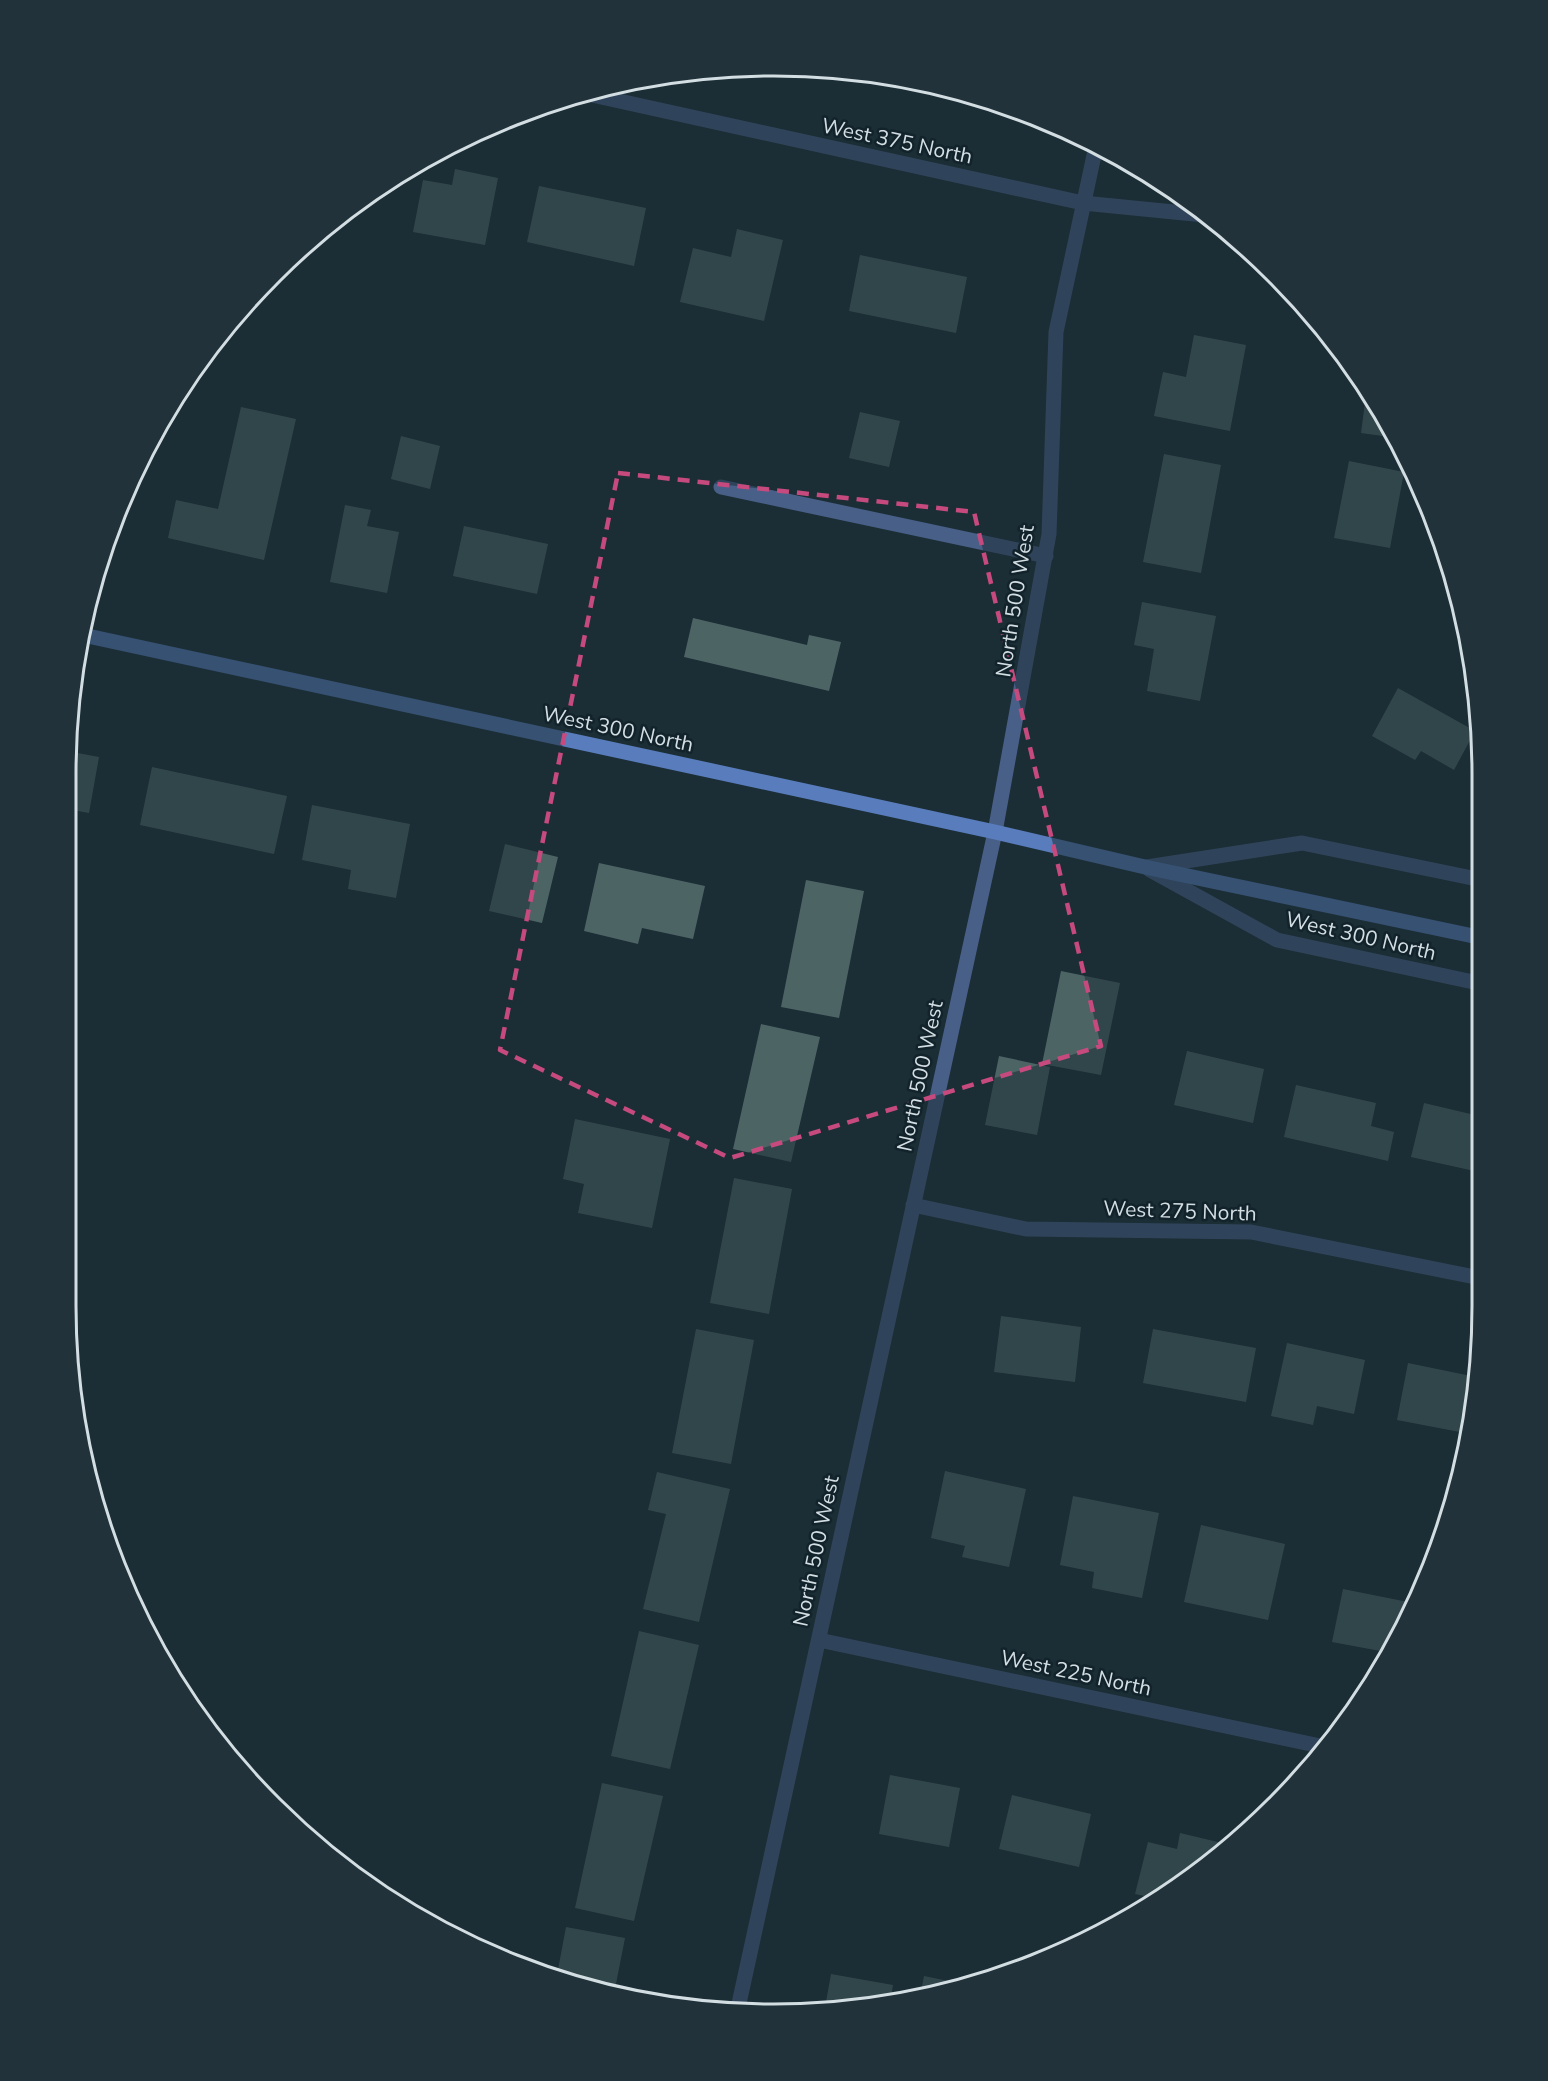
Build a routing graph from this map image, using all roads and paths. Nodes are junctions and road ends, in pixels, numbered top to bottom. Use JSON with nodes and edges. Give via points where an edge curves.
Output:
{"nodes":[{"id":1,"x":604,"y":98,"type":"edge"},
{"id":2,"x":1094,"y":154,"type":"edge"},
{"id":3,"x":1083,"y":203,"type":"junction"},
{"id":4,"x":1189,"y":213,"type":"edge"},
{"id":5,"x":721,"y":487,"type":"dead end"},
{"id":6,"x":1046,"y":556,"type":"junction"},
{"id":7,"x":90,"y":637,"type":"edge"},
{"id":8,"x":995,"y":832,"type":"junction"},
{"id":9,"x":1145,"y":867,"type":"junction"},
{"id":10,"x":1472,"y":878,"type":"edge"},
{"id":11,"x":1472,"y":936,"type":"edge"},
{"id":12,"x":1472,"y":982,"type":"edge"},
{"id":13,"x":914,"y":1205,"type":"junction"},
{"id":14,"x":1472,"y":1276,"type":"edge"},
{"id":15,"x":819,"y":1640,"type":"junction"},
{"id":16,"x":1316,"y":1745,"type":"edge"},
{"id":17,"x":739,"y":2003,"type":"edge"}],
"edges":[{"from":1,"to":3,"type":"street","name":"West 375 North"},
{"from":2,"to":3,"type":"street","name":"North 500 West"},
{"from":3,"to":4,"type":"street","name":"West 375 North"},
{"from":3,"to":6,"type":"street","name":"North 500 West","via":[[1056,332]]},
{"from":5,"to":6,"type":"street"},
{"from":6,"to":8,"type":"street","name":"North 500 West"},
{"from":7,"to":8,"type":"main road","name":"West 300 North"},
{"from":8,"to":9,"type":"main road","name":"West 300 North"},
{"from":8,"to":13,"type":"street","name":"North 500 West"},
{"from":9,"to":10,"type":"street","name":"West 300 North","via":[[1302,843]]},
{"from":9,"to":11,"type":"main road","name":"West 300 North"},
{"from":9,"to":12,"type":"street","name":"West 300 North","via":[[1277,940]]},
{"from":13,"to":14,"type":"street","name":"West 275 North","via":[[1026,1229],[1251,1232]]},
{"from":13,"to":15,"type":"street","name":"North 500 West"},
{"from":15,"to":16,"type":"street","name":"West 225 North"},
{"from":15,"to":17,"type":"street","name":"North 500 West"}]}
